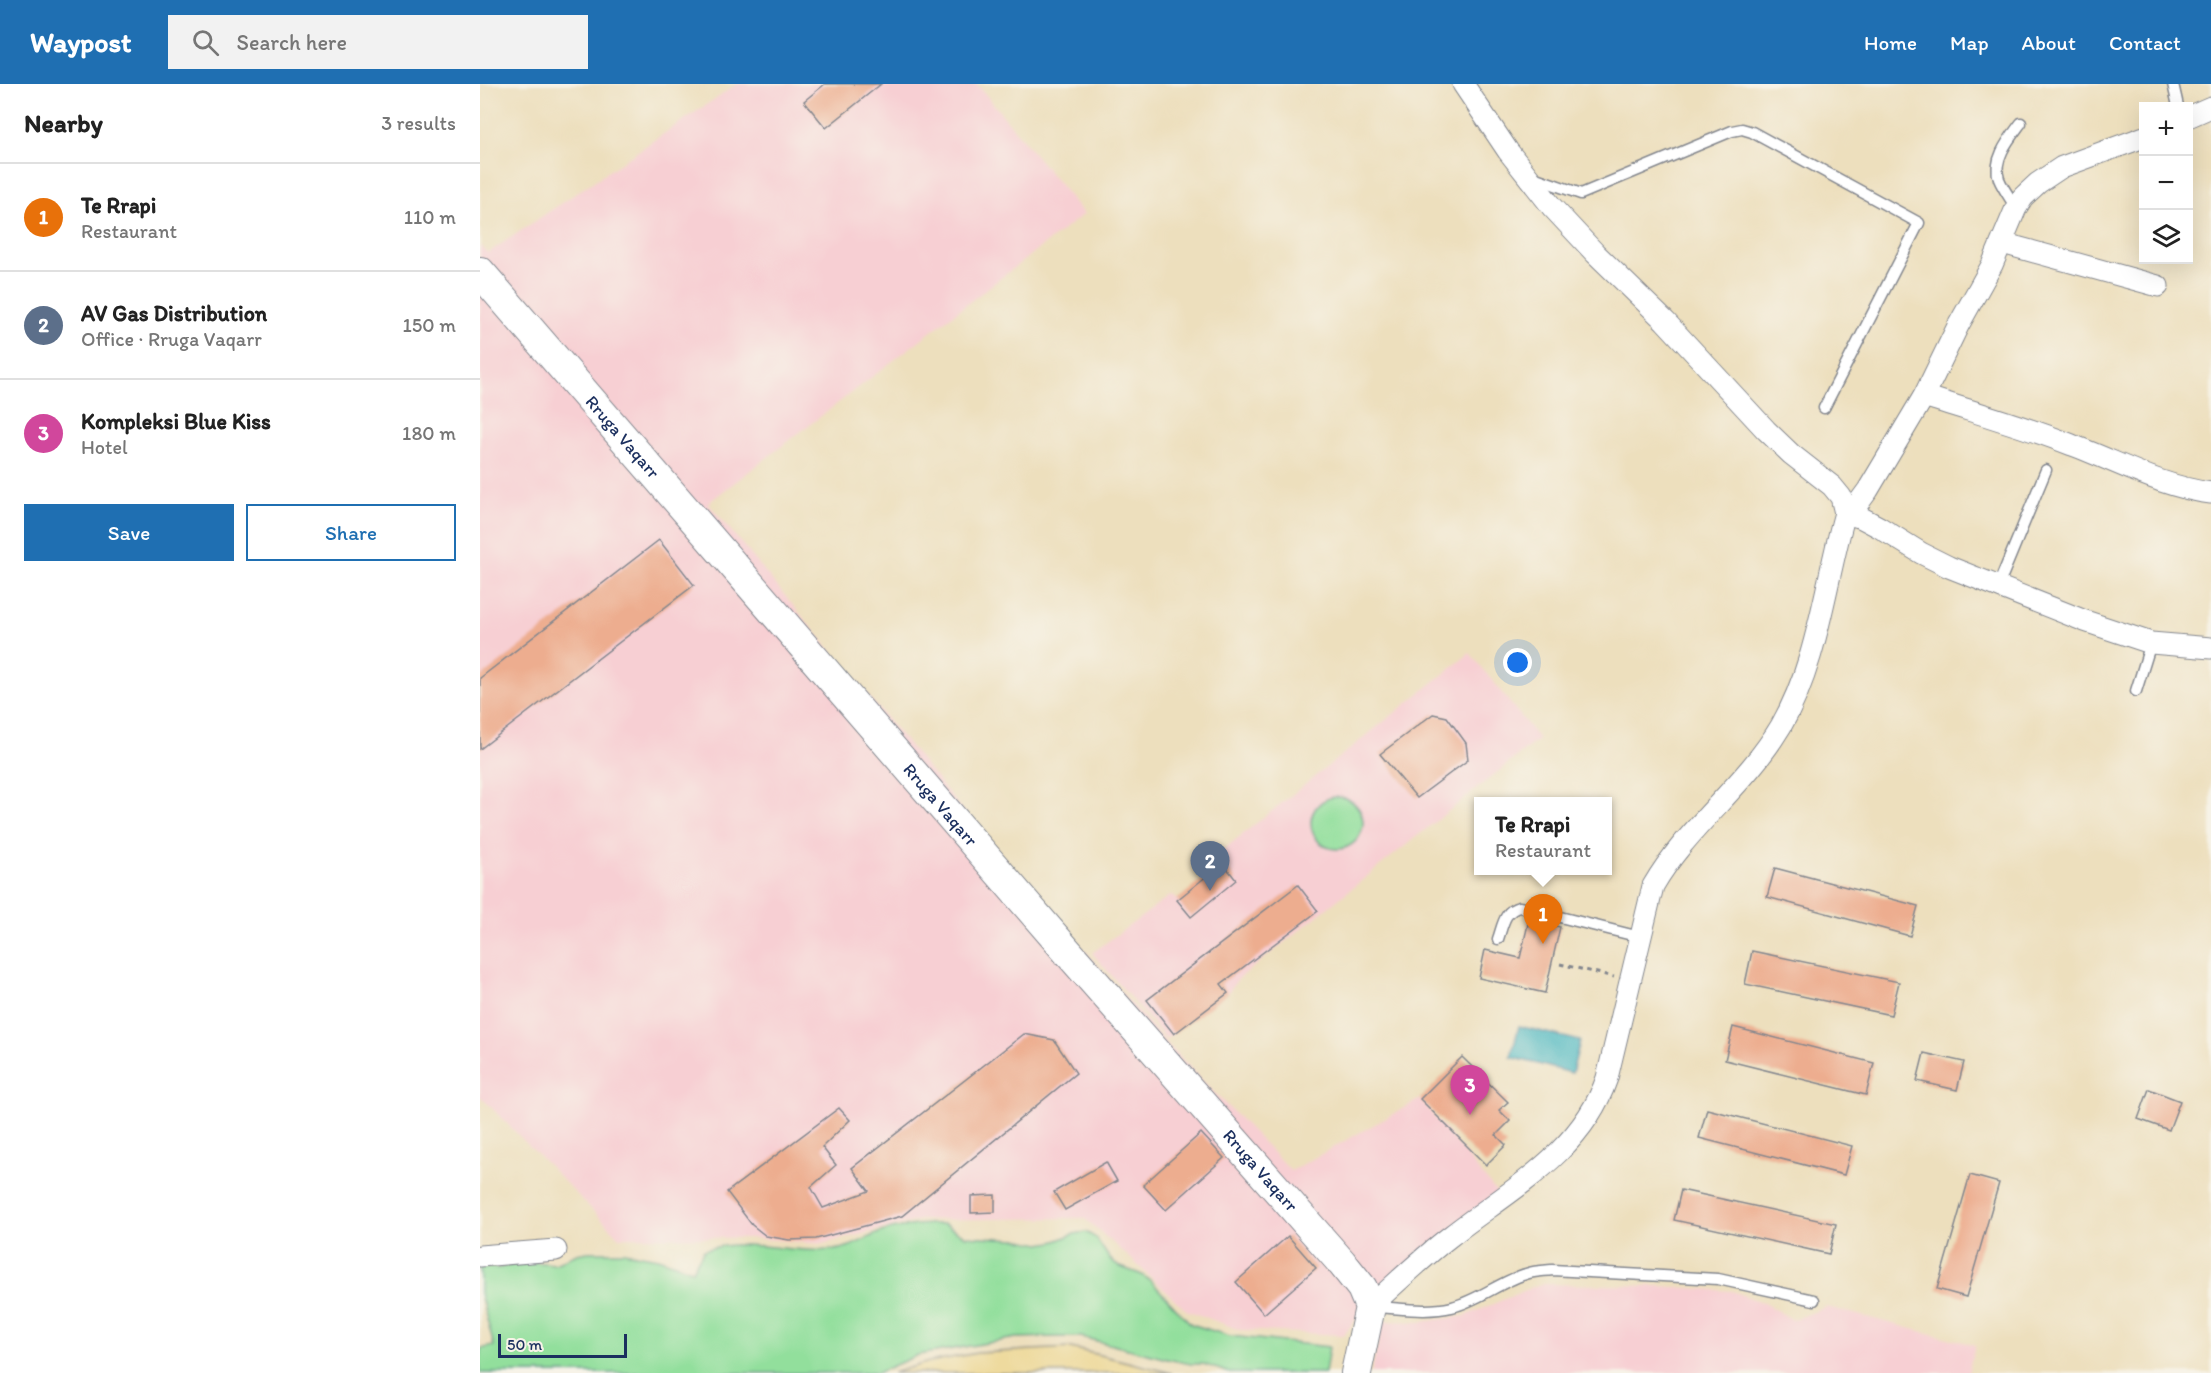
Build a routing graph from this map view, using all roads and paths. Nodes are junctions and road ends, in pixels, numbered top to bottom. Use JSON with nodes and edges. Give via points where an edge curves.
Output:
{"nodes":[{"id":1,"x":1462,"y":84,"type":"edge"},
{"id":2,"x":2173,"y":84,"type":"edge"},
{"id":3,"x":2177,"y":102,"type":"edge"},
{"id":4,"x":2211,"y":107,"type":"edge"},
{"id":5,"x":2193,"y":115,"type":"edge"},
{"id":6,"x":2021,"y":123,"type":"dead end"},
{"id":7,"x":2139,"y":139,"type":"edge"},
{"id":8,"x":1527,"y":175,"type":"junction"},
{"id":9,"x":2016,"y":208,"type":"junction"},
{"id":10,"x":2002,"y":243,"type":"junction"},
{"id":11,"x":480,"y":272,"type":"edge"},
{"id":12,"x":2158,"y":286,"type":"dead end"},
{"id":13,"x":1924,"y":396,"type":"junction"},
{"id":14,"x":1824,"y":408,"type":"dead end"},
{"id":15,"x":2046,"y":470,"type":"dead end"},
{"id":16,"x":2211,"y":493,"type":"edge"},
{"id":17,"x":1845,"y":513,"type":"junction"},
{"id":18,"x":1998,"y":586,"type":"junction"},
{"id":19,"x":2151,"y":643,"type":"junction"},
{"id":20,"x":2211,"y":648,"type":"edge"},
{"id":21,"x":2136,"y":691,"type":"dead end"},
{"id":22,"x":1640,"y":937,"type":"junction"},
{"id":23,"x":1498,"y":939,"type":"dead end"},
{"id":24,"x":1560,"y":964,"type":"dead end"},
{"id":25,"x":1629,"y":981,"type":"junction"},
{"id":26,"x":556,"y":1250,"type":"dead end"},
{"id":27,"x":480,"y":1256,"type":"edge"},
{"id":28,"x":1814,"y":1300,"type":"dead end"},
{"id":29,"x":1370,"y":1307,"type":"junction"},
{"id":30,"x":1359,"y":1360,"type":"edge"}],
"edges":[{"from":1,"to":8,"type":"street"},
{"from":2,"to":3,"type":"lane"},
{"from":4,"to":5,"type":"street"},
{"from":6,"to":9,"type":"lane","via":[[2006,143],[1998,169],[1999,179]]},
{"from":7,"to":9,"type":"street","via":[[2062,167],[2038,183]]},
{"from":8,"to":14,"type":"lane","via":[[1581,195],[1742,129],[1918,222]]},
{"from":8,"to":17,"type":"street","via":[[1581,238],[1766,430],[1832,486],[1841,497]]},
{"from":9,"to":10,"type":"street"},
{"from":10,"to":12,"type":"street"},
{"from":10,"to":13,"type":"street"},
{"from":11,"to":29,"type":"main road","name":"Rruga Vaqarr","via":[[1342,1263],[1362,1288]]},
{"from":13,"to":16,"type":"street","via":[[2073,445],[2167,483]]},
{"from":13,"to":17,"type":"street","via":[[1868,490]]},
{"from":15,"to":18,"type":"lane"},
{"from":17,"to":18,"type":"street","via":[[1862,518],[1949,567]]},
{"from":17,"to":22,"type":"street","via":[[1816,632],[1795,698],[1758,758],[1665,865],[1653,886]]},
{"from":18,"to":19,"type":"street"},
{"from":19,"to":20,"type":"street"},
{"from":19,"to":21,"type":"lane"},
{"from":22,"to":23,"type":"lane","via":[[1520,907],[1506,914]]},
{"from":22,"to":25,"type":"street"},
{"from":24,"to":25,"type":"path"},
{"from":25,"to":29,"type":"street","via":[[1601,1096],[1578,1133],[1529,1178],[1452,1235]]},
{"from":26,"to":27,"type":"street"},
{"from":28,"to":29,"type":"lane","via":[[1718,1279],[1552,1270],[1529,1273],[1450,1308]]},
{"from":29,"to":30,"type":"main road"}]}
